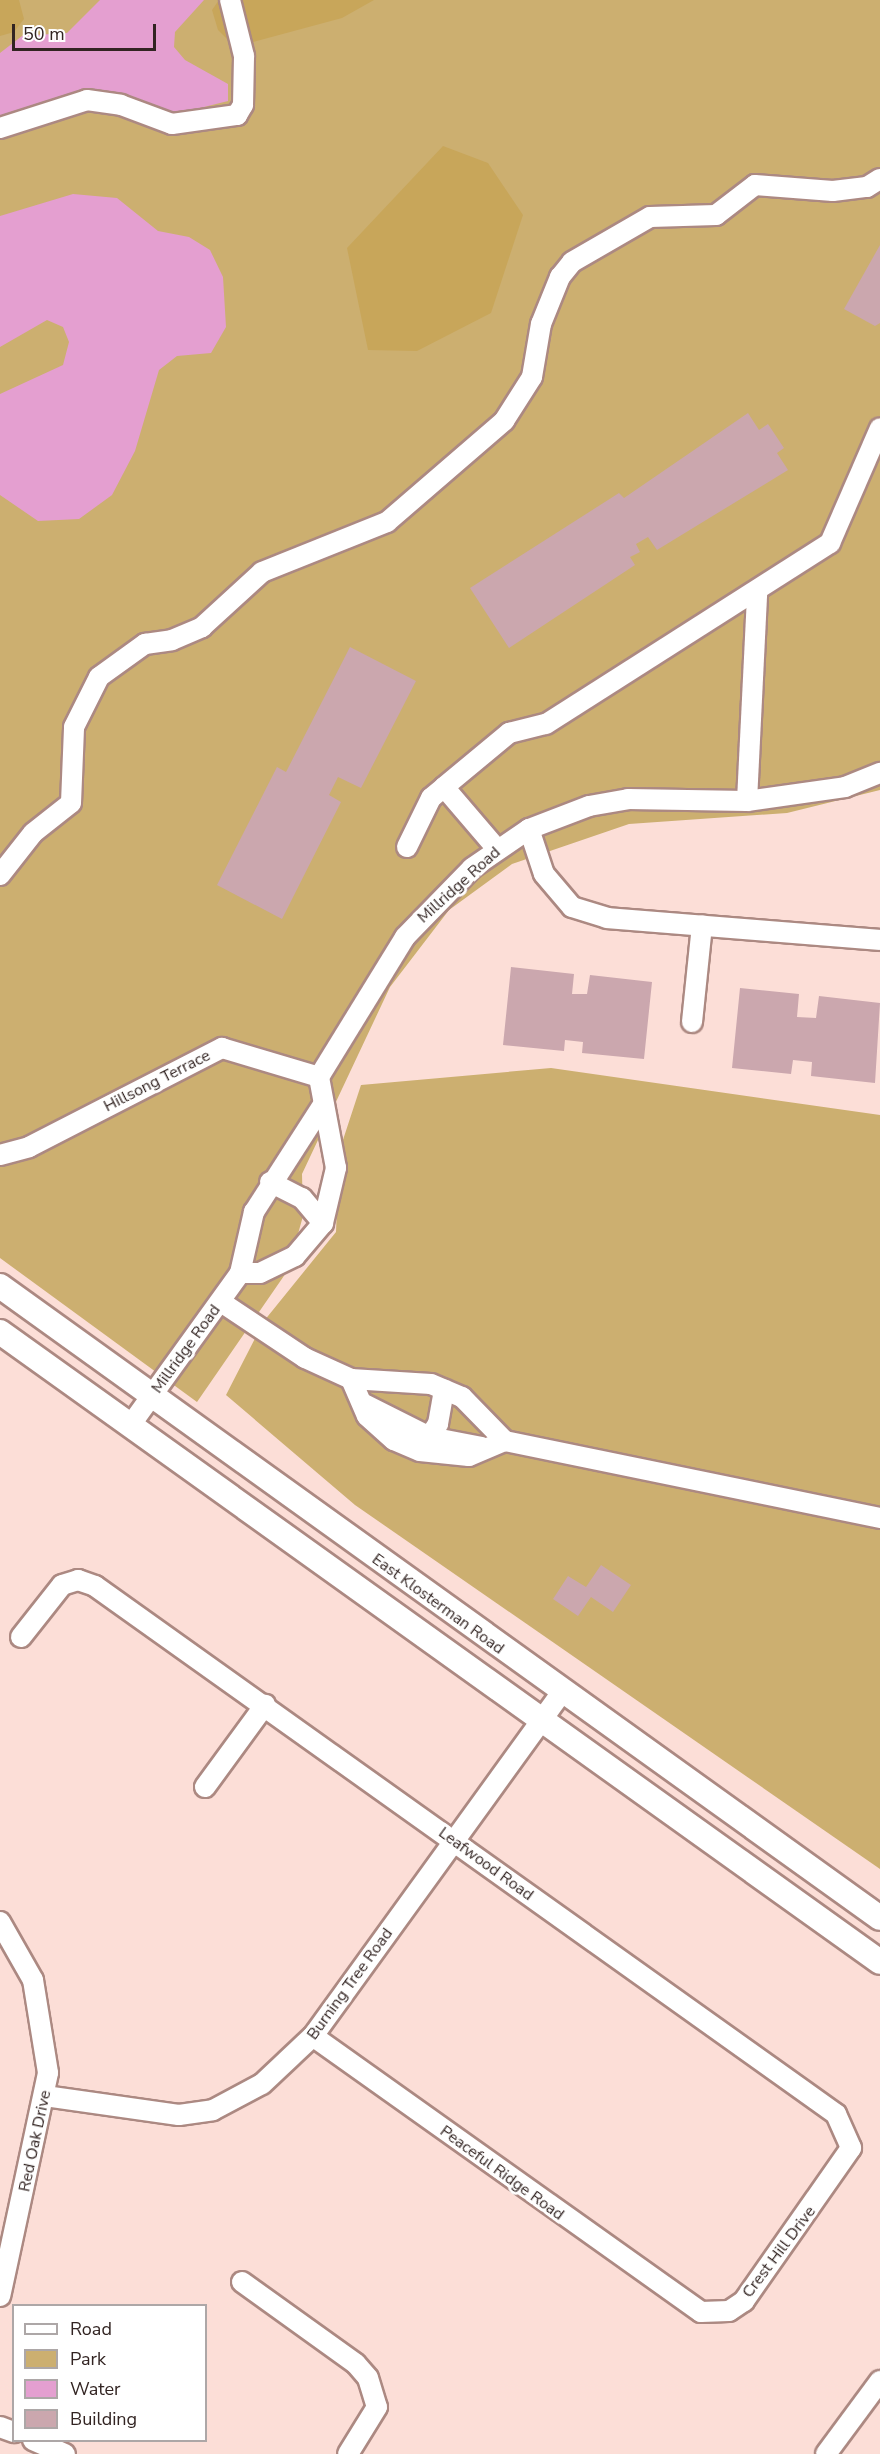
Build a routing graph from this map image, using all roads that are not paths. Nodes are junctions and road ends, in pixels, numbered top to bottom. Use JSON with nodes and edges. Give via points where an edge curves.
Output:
{"nodes":[{"id":1,"x":230,"y":0,"type":"edge"},
{"id":2,"x":0,"y":128,"type":"edge"},
{"id":3,"x":880,"y":179,"type":"edge"},
{"id":4,"x":880,"y":428,"type":"edge"},
{"id":5,"x":757,"y":594,"type":"junction"},
{"id":6,"x":880,"y":773,"type":"edge"},
{"id":7,"x":444,"y":787,"type":"junction"},
{"id":8,"x":747,"y":801,"type":"junction"},
{"id":9,"x":529,"y":829,"type":"junction"},
{"id":10,"x":407,"y":847,"type":"dead end"},
{"id":11,"x":497,"y":849,"type":"junction"},
{"id":12,"x":0,"y":875,"type":"edge"},
{"id":13,"x":702,"y":926,"type":"junction"},
{"id":14,"x":880,"y":940,"type":"edge"},
{"id":15,"x":692,"y":1022,"type":"dead end"},
{"id":16,"x":319,"y":1077,"type":"junction"},
{"id":17,"x":322,"y":1106,"type":"junction"},
{"id":18,"x":0,"y":1155,"type":"edge"},
{"id":19,"x":270,"y":1182,"type":"junction"},
{"id":20,"x":322,"y":1223,"type":"junction"},
{"id":21,"x":240,"y":1274,"type":"junction"},
{"id":22,"x":0,"y":1286,"type":"edge"},
{"id":23,"x":220,"y":1302,"type":"junction"},
{"id":24,"x":0,"y":1332,"type":"edge"},
{"id":25,"x":351,"y":1379,"type":"junction"},
{"id":26,"x":444,"y":1390,"type":"junction"},
{"id":27,"x":152,"y":1395,"type":"junction"},
{"id":28,"x":132,"y":1423,"type":"junction"},
{"id":29,"x":506,"y":1441,"type":"junction"},
{"id":30,"x":425,"y":1444,"type":"junction"},
{"id":31,"x":880,"y":1518,"type":"edge"},
{"id":32,"x":21,"y":1637,"type":"dead end"},
{"id":33,"x":561,"y":1694,"type":"junction"},
{"id":34,"x":265,"y":1706,"type":"junction"},
{"id":35,"x":542,"y":1720,"type":"junction"},
{"id":36,"x":205,"y":1787,"type":"dead end"},
{"id":37,"x":454,"y":1841,"type":"junction"},
{"id":38,"x":880,"y":1918,"type":"edge"},
{"id":39,"x":0,"y":1922,"type":"edge"},
{"id":40,"x":880,"y":1962,"type":"edge"},
{"id":41,"x":313,"y":2036,"type":"junction"},
{"id":42,"x":45,"y":2096,"type":"junction"},
{"id":43,"x":848,"y":2159,"type":"joint"},
{"id":44,"x":242,"y":2282,"type":"dead end"},
{"id":45,"x":0,"y":2296,"type":"edge"},
{"id":46,"x":692,"y":2309,"type":"joint"},
{"id":47,"x":880,"y":2381,"type":"edge"},
{"id":48,"x":38,"y":2442,"type":"edge"},
{"id":49,"x":65,"y":2454,"type":"edge"},
{"id":50,"x":348,"y":2454,"type":"edge"},
{"id":51,"x":826,"y":2454,"type":"edge"}],
"edges":[{"from":1,"to":2,"type":"street","via":[[244,56],[243,105],[237,114],[172,124],[121,105],[87,100]]},
{"from":3,"to":12,"type":"street","via":[[833,191],[755,185],[716,215],[650,217],[572,262],[560,277],[541,324],[532,377],[504,421],[387,522],[262,572],[202,627],[136,648],[99,677],[74,727],[71,803],[33,833]]},
{"from":4,"to":5,"type":"street","via":[[856,473],[830,543]]},
{"from":5,"to":7,"type":"street","via":[[546,724],[509,733]]},
{"from":5,"to":8,"type":"street"},
{"from":6,"to":8,"type":"street","name":"Millridge Road","via":[[845,787]]},
{"from":7,"to":10,"type":"street","via":[[431,798]]},
{"from":7,"to":11,"type":"street"},
{"from":8,"to":9,"type":"street","name":"Millridge Road","via":[[628,799],[589,806]]},
{"from":9,"to":11,"type":"street","name":"Millridge Road"},
{"from":9,"to":13,"type":"street","via":[[544,874],[572,907],[607,918]]},
{"from":11,"to":16,"type":"street","name":"Millridge Road","via":[[424,911]]},
{"from":13,"to":14,"type":"street"},
{"from":13,"to":15,"type":"street"},
{"from":16,"to":17,"type":"street"},
{"from":16,"to":18,"type":"street","name":"Hillsong Terrace","via":[[222,1048],[29,1147]]},
{"from":17,"to":19,"type":"street","name":"Millridge Road"},
{"from":17,"to":20,"type":"street","via":[[336,1168]]},
{"from":19,"to":20,"type":"street","via":[[302,1198]]},
{"from":19,"to":21,"type":"street","name":"Millridge Road","via":[[254,1212]]},
{"from":20,"to":21,"type":"street","via":[[295,1256],[260,1273]]},
{"from":21,"to":23,"type":"street","name":"Millridge Road"},
{"from":22,"to":27,"type":"main road","name":"East Klosterman Road"},
{"from":23,"to":25,"type":"street","via":[[305,1358]]},
{"from":23,"to":27,"type":"street","name":"Millridge Road"},
{"from":24,"to":28,"type":"main road","name":"East Klosterman Road"},
{"from":25,"to":26,"type":"street","via":[[393,1379]]},
{"from":25,"to":30,"type":"street","via":[[367,1416],[394,1440]]},
{"from":26,"to":29,"type":"street","via":[[489,1419]]},
{"from":26,"to":30,"type":"street","via":[[438,1424]]},
{"from":27,"to":28,"type":"street","name":"Millridge Road"},
{"from":27,"to":33,"type":"main road","name":"East Klosterman Road"},
{"from":28,"to":35,"type":"main road","name":"East Klosterman Road"},
{"from":29,"to":30,"type":"street","via":[[482,1447],[469,1456]]},
{"from":29,"to":31,"type":"street"},
{"from":32,"to":34,"type":"street","name":"Leafwood Road","via":[[62,1585],[78,1580],[94,1586]]},
{"from":33,"to":35,"type":"street","name":"Burning Tree Road"},
{"from":33,"to":38,"type":"main road","name":"East Klosterman Road"},
{"from":34,"to":36,"type":"street"},
{"from":34,"to":37,"type":"street","name":"Leafwood Road"},
{"from":35,"to":37,"type":"street","name":"Burning Tree Road"},
{"from":35,"to":40,"type":"main road","name":"East Klosterman Road"},
{"from":37,"to":41,"type":"street","name":"Burning Tree Road"},
{"from":37,"to":43,"type":"street","name":"Leafwood Road","via":[[836,2114],[849,2136]]},
{"from":39,"to":42,"type":"street","name":"Red Oak Drive","via":[[38,1994],[45,2036]]},
{"from":41,"to":42,"type":"street","name":"Burning Tree Road","via":[[262,2084],[199,2113],[163,2115]]},
{"from":41,"to":46,"type":"street","name":"Peaceful Ridge Road"},
{"from":42,"to":45,"type":"street","name":"Red Oak Drive"},
{"from":43,"to":46,"type":"street","name":"Crest Hill Drive","via":[[744,2301],[722,2312]]},
{"from":44,"to":50,"type":"street","via":[[356,2364],[368,2378],[377,2407]]},
{"from":47,"to":51,"type":"street"},
{"from":48,"to":49,"type":"street"}]}
